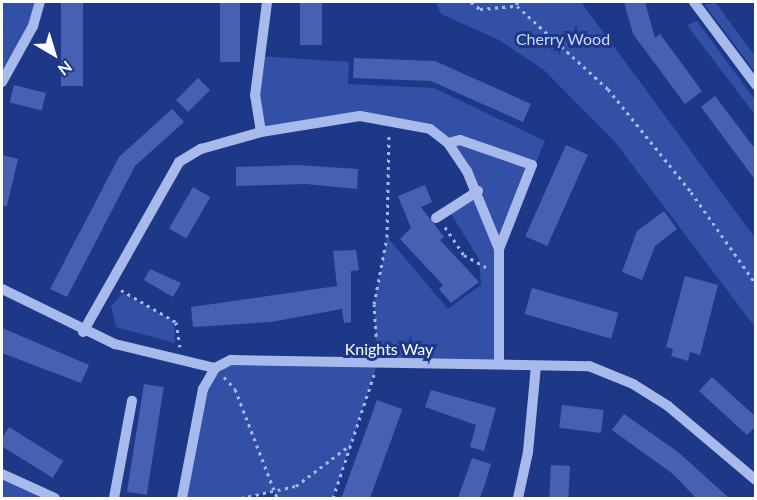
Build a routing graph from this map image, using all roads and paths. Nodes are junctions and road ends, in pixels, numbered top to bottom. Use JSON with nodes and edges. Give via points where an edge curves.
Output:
{"nodes":[{"id":1,"x":40,"y":2,"type":"edge"},
{"id":2,"x":267,"y":2,"type":"edge"},
{"id":3,"x":471,"y":2,"type":"edge"},
{"id":4,"x":694,"y":2,"type":"edge"},
{"id":5,"x":517,"y":4,"type":"edge"},
{"id":6,"x":2,"y":82,"type":"edge"},
{"id":7,"x":756,"y":85,"type":"edge"},
{"id":8,"x":389,"y":120,"type":"junction"},
{"id":9,"x":261,"y":132,"type":"junction"},
{"id":10,"x":448,"y":143,"type":"junction"},
{"id":11,"x":478,"y":191,"type":"junction"},
{"id":12,"x":436,"y":218,"type":"joint"},
{"id":13,"x":500,"y":249,"type":"junction"},
{"id":14,"x":500,"y":270,"type":"junction"},
{"id":15,"x":109,"y":283,"type":"junction"},
{"id":16,"x":756,"y":284,"type":"edge"},
{"id":17,"x":2,"y":289,"type":"edge"},
{"id":18,"x":83,"y":332,"type":"junction"},
{"id":19,"x":181,"y":360,"type":"junction"},
{"id":20,"x":499,"y":363,"type":"junction"},
{"id":21,"x":377,"y":365,"type":"junction"},
{"id":22,"x":536,"y":366,"type":"junction"},
{"id":23,"x":215,"y":368,"type":"junction"},
{"id":24,"x":132,"y":401,"type":"dead end"},
{"id":25,"x":350,"y":445,"type":"junction"},
{"id":26,"x":2,"y":474,"type":"edge"},
{"id":27,"x":756,"y":480,"type":"edge"},
{"id":28,"x":274,"y":492,"type":"junction"},
{"id":29,"x":55,"y":498,"type":"edge"},
{"id":30,"x":114,"y":498,"type":"edge"},
{"id":31,"x":182,"y":498,"type":"edge"},
{"id":32,"x":241,"y":498,"type":"edge"},
{"id":33,"x":277,"y":498,"type":"edge"},
{"id":34,"x":333,"y":498,"type":"edge"},
{"id":35,"x":518,"y":498,"type":"edge"}],
"edges":[{"from":1,"to":6,"type":"street","via":[[33,26]]},
{"from":2,"to":9,"type":"street","via":[[255,96]]},
{"from":3,"to":5,"type":"path","via":[[480,9]]},
{"from":4,"to":7,"type":"street"},
{"from":5,"to":16,"type":"path","via":[[608,89],[691,192]]},
{"from":8,"to":9,"type":"street","via":[[360,116]]},
{"from":8,"to":10,"type":"street","via":[[430,129]]},
{"from":8,"to":21,"type":"path","via":[[387,237],[374,304]]},
{"from":9,"to":15,"type":"street","via":[[201,149],[179,162]]},
{"from":10,"to":11,"type":"street"},
{"from":10,"to":13,"type":"street","via":[[460,140],[532,165]]},
{"from":11,"to":12,"type":"street"},
{"from":11,"to":13,"type":"street"},
{"from":12,"to":14,"type":"path","via":[[464,255]]},
{"from":13,"to":14,"type":"street"},
{"from":14,"to":20,"type":"street"},
{"from":15,"to":18,"type":"street"},
{"from":15,"to":19,"type":"path","via":[[176,322]]},
{"from":17,"to":18,"type":"street","name":"Knights Way"},
{"from":18,"to":19,"type":"street","name":"Knights Way"},
{"from":19,"to":23,"type":"street","name":"Knights Way"},
{"from":20,"to":21,"type":"street","name":"Knights Way"},
{"from":20,"to":22,"type":"street","name":"Knights Way"},
{"from":21,"to":23,"type":"street","name":"Knights Way","via":[[231,360]]},
{"from":21,"to":25,"type":"path"},
{"from":22,"to":27,"type":"street","name":"Knights Way","via":[[589,366],[633,384],[705,432]]},
{"from":22,"to":35,"type":"street","via":[[528,452]]},
{"from":23,"to":28,"type":"path","via":[[235,389]]},
{"from":23,"to":31,"type":"street","via":[[204,389]]},
{"from":24,"to":30,"type":"street"},
{"from":25,"to":28,"type":"path","via":[[296,486]]},
{"from":25,"to":34,"type":"path"},
{"from":26,"to":29,"type":"street"},
{"from":28,"to":32,"type":"path"},
{"from":28,"to":33,"type":"path"}]}
